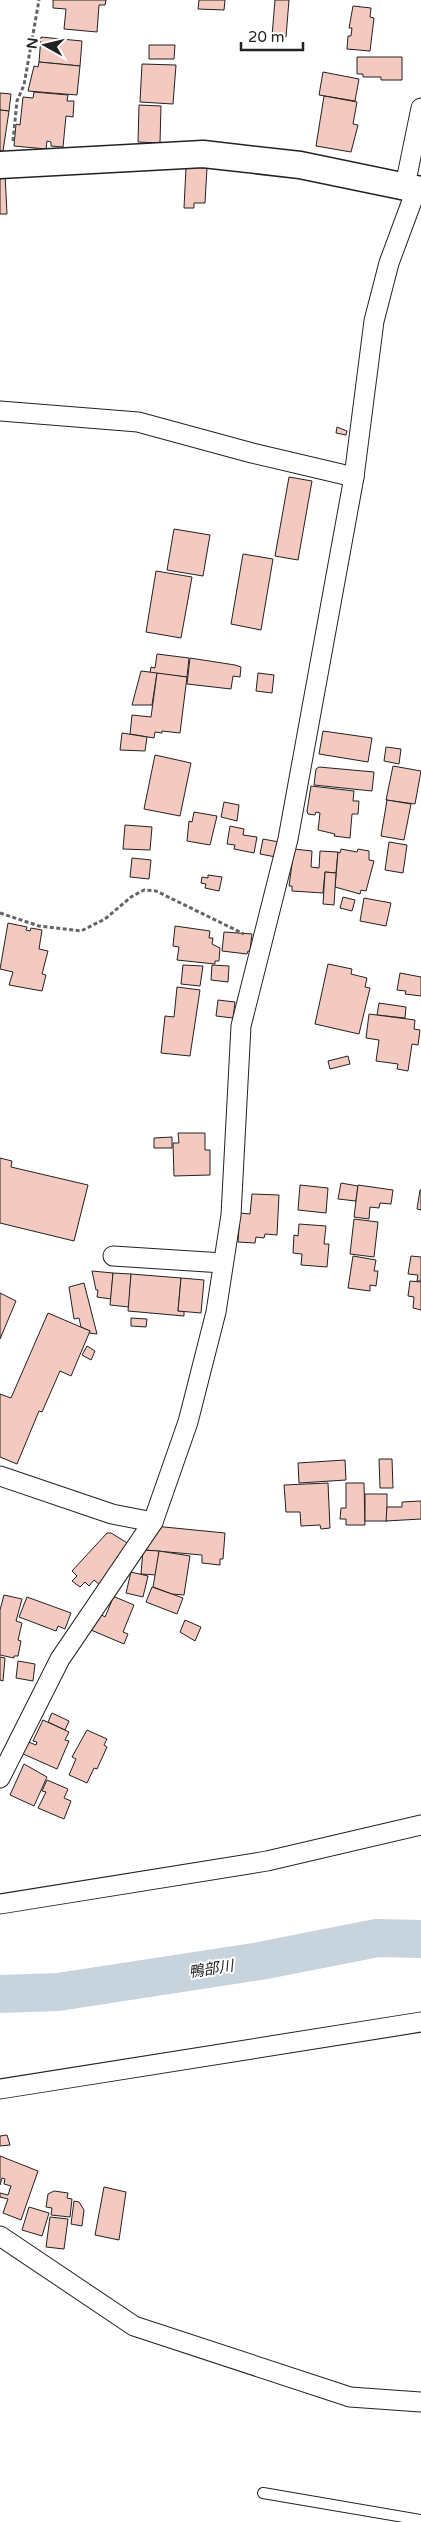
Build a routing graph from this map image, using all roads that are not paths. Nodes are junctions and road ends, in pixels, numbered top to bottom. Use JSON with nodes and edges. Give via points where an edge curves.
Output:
{"nodes":[{"id":1,"x":421,"y":108,"type":"edge"},
{"id":2,"x":5,"y":164,"type":"edge"},
{"id":3,"x":415,"y":189,"type":"edge"},
{"id":4,"x":0,"y":412,"type":"edge"},
{"id":5,"x":354,"y":478,"type":"junction"},
{"id":6,"x":113,"y":1256,"type":"dead end"},
{"id":7,"x":223,"y":1263,"type":"junction"},
{"id":8,"x":0,"y":1476,"type":"edge"},
{"id":9,"x":153,"y":1522,"type":"junction"},
{"id":10,"x":0,"y":1778,"type":"edge"},
{"id":11,"x":421,"y":1825,"type":"edge"},
{"id":12,"x":0,"y":1904,"type":"edge"},
{"id":13,"x":421,"y":2022,"type":"edge"},
{"id":14,"x":0,"y":2090,"type":"edge"},
{"id":15,"x":0,"y":2236,"type":"edge"},
{"id":16,"x":421,"y":2402,"type":"edge"},
{"id":17,"x":263,"y":2493,"type":"dead end"},
{"id":18,"x":421,"y":2520,"type":"edge"}],
"edges":[{"from":1,"to":3,"type":"street","via":[[407,176]]},
{"from":2,"to":3,"type":"street","via":[[203,154],[300,165]]},
{"from":3,"to":5,"type":"street","via":[[389,263],[374,321]]},
{"from":4,"to":5,"type":"street","via":[[138,422]]},
{"from":5,"to":7,"type":"street","via":[[288,838],[241,1026],[231,1215]]},
{"from":6,"to":7,"type":"street"},
{"from":7,"to":9,"type":"street","via":[[216,1312],[188,1422]]},
{"from":8,"to":9,"type":"street","via":[[112,1514]]},
{"from":9,"to":10,"type":"street","via":[[60,1659]]},
{"from":11,"to":12,"type":"street","via":[[267,1861]]},
{"from":13,"to":14,"type":"street"},
{"from":15,"to":16,"type":"street","via":[[134,2326],[350,2397]]},
{"from":17,"to":18,"type":"lane"}]}
